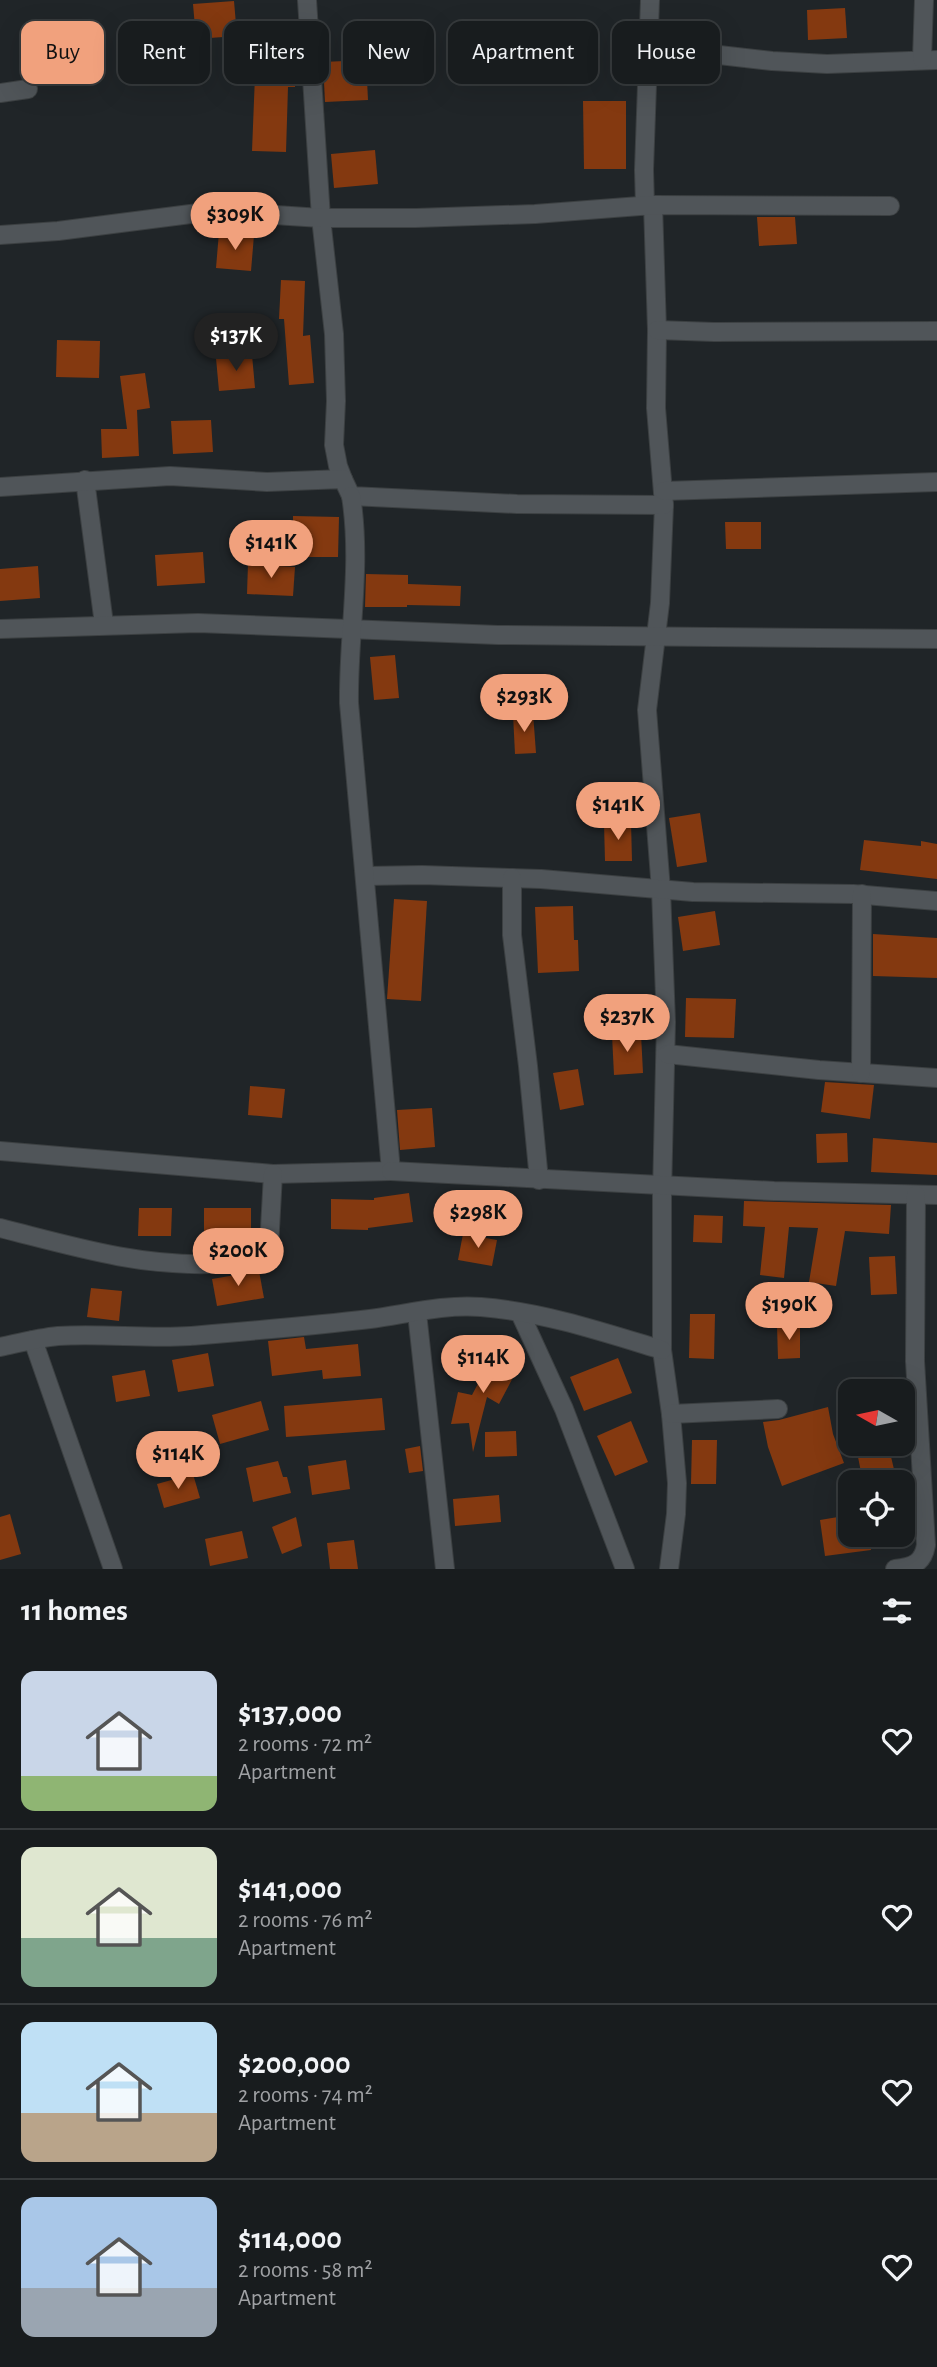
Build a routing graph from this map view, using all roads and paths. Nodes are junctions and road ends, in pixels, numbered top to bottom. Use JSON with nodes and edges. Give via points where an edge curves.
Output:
{"nodes":[{"id":1,"x":307,"y":0,"type":"edge"},
{"id":2,"x":650,"y":0,"type":"edge"},
{"id":3,"x":924,"y":0,"type":"edge"},
{"id":4,"x":650,"y":21,"type":"edge"},
{"id":5,"x":720,"y":55,"type":"edge"},
{"id":6,"x":930,"y":60,"type":"edge"},
{"id":7,"x":647,"y":84,"type":"edge"},
{"id":8,"x":27,"y":89,"type":"dead end"},
{"id":9,"x":0,"y":93,"type":"edge"},
{"id":10,"x":649,"y":205,"type":"junction"},
{"id":11,"x":890,"y":206,"type":"dead end"},
{"id":12,"x":321,"y":218,"type":"junction"},
{"id":13,"x":0,"y":235,"type":"edge"},
{"id":14,"x":657,"y":330,"type":"junction"},
{"id":15,"x":937,"y":331,"type":"edge"},
{"id":16,"x":343,"y":479,"type":"junction"},
{"id":17,"x":85,"y":480,"type":"junction"},
{"id":18,"x":937,"y":482,"type":"edge"},
{"id":19,"x":0,"y":487,"type":"edge"},
{"id":20,"x":351,"y":496,"type":"junction"},
{"id":21,"x":664,"y":498,"type":"junction"},
{"id":22,"x":104,"y":624,"type":"junction"},
{"id":23,"x":0,"y":629,"type":"edge"},
{"id":24,"x":352,"y":630,"type":"junction"},
{"id":25,"x":656,"y":636,"type":"junction"},
{"id":26,"x":937,"y":639,"type":"edge"},
{"id":27,"x":366,"y":876,"type":"junction"},
{"id":28,"x":512,"y":878,"type":"junction"},
{"id":29,"x":661,"y":890,"type":"junction"},
{"id":30,"x":862,"y":894,"type":"junction"},
{"id":31,"x":937,"y":901,"type":"edge"},
{"id":32,"x":667,"y":1054,"type":"junction"},
{"id":33,"x":861,"y":1073,"type":"junction"},
{"id":34,"x":937,"y":1078,"type":"edge"},
{"id":35,"x":0,"y":1151,"type":"edge"},
{"id":36,"x":391,"y":1171,"type":"junction"},
{"id":37,"x":273,"y":1174,"type":"junction"},
{"id":38,"x":539,"y":1180,"type":"junction"},
{"id":39,"x":662,"y":1184,"type":"junction"},
{"id":40,"x":916,"y":1195,"type":"junction"},
{"id":41,"x":937,"y":1195,"type":"edge"},
{"id":42,"x":0,"y":1228,"type":"edge"},
{"id":43,"x":417,"y":1313,"type":"junction"},
{"id":44,"x":520,"y":1313,"type":"junction"},
{"id":45,"x":33,"y":1340,"type":"junction"},
{"id":46,"x":0,"y":1347,"type":"edge"},
{"id":47,"x":662,"y":1350,"type":"junction"},
{"id":48,"x":778,"y":1409,"type":"dead end"},
{"id":49,"x":671,"y":1414,"type":"junction"},
{"id":50,"x":113,"y":1569,"type":"edge"},
{"id":51,"x":445,"y":1569,"type":"edge"},
{"id":52,"x":625,"y":1569,"type":"edge"},
{"id":53,"x":669,"y":1569,"type":"edge"},
{"id":54,"x":895,"y":1569,"type":"edge"}],
"edges":[{"from":1,"to":12,"type":"street"},
{"from":2,"to":4,"type":"street"},
{"from":3,"to":6,"type":"street"},
{"from":5,"to":6,"type":"street","via":[[827,64]]},
{"from":7,"to":10,"type":"street","via":[[644,170]]},
{"from":8,"to":9,"type":"street"},
{"from":10,"to":11,"type":"street"},
{"from":10,"to":12,"type":"street","via":[[535,214]]},
{"from":10,"to":14,"type":"street"},
{"from":12,"to":13,"type":"street","via":[[214,211]]},
{"from":12,"to":16,"type":"street","via":[[334,334],[334,445]]},
{"from":14,"to":15,"type":"street"},
{"from":14,"to":21,"type":"street","via":[[656,408]]},
{"from":16,"to":17,"type":"street","via":[[267,482],[170,476]]},
{"from":16,"to":20,"type":"street"},
{"from":17,"to":19,"type":"street"},
{"from":17,"to":22,"type":"street"},
{"from":18,"to":21,"type":"street"},
{"from":20,"to":21,"type":"street","via":[[517,504]]},
{"from":20,"to":24,"type":"street","via":[[357,538]]},
{"from":21,"to":25,"type":"street"},
{"from":22,"to":23,"type":"street"},
{"from":22,"to":24,"type":"street"},
{"from":24,"to":25,"type":"street"},
{"from":24,"to":27,"type":"street","via":[[349,704]]},
{"from":25,"to":26,"type":"street"},
{"from":25,"to":29,"type":"street","via":[[647,710]]},
{"from":27,"to":28,"type":"street"},
{"from":27,"to":36,"type":"street"},
{"from":28,"to":29,"type":"street"},
{"from":28,"to":38,"type":"street","via":[[512,935]]},
{"from":29,"to":30,"type":"street"},
{"from":29,"to":32,"type":"street"},
{"from":30,"to":31,"type":"street"},
{"from":30,"to":33,"type":"street"},
{"from":32,"to":33,"type":"street"},
{"from":32,"to":39,"type":"street"},
{"from":33,"to":34,"type":"street"},
{"from":35,"to":37,"type":"street"},
{"from":36,"to":37,"type":"street"},
{"from":36,"to":38,"type":"street"},
{"from":37,"to":42,"type":"street","via":[[269,1247],[253,1261],[146,1262]]},
{"from":38,"to":39,"type":"street"},
{"from":39,"to":40,"type":"street"},
{"from":39,"to":47,"type":"street"},
{"from":40,"to":41,"type":"street"},
{"from":40,"to":54,"type":"street","via":[[915,1361],[926,1545],[915,1565]]},
{"from":43,"to":44,"type":"street","via":[[440,1307]]},
{"from":43,"to":45,"type":"street","via":[[185,1336]]},
{"from":43,"to":51,"type":"street"},
{"from":44,"to":47,"type":"street"},
{"from":44,"to":52,"type":"street","via":[[564,1409]]},
{"from":45,"to":46,"type":"street"},
{"from":45,"to":50,"type":"street"},
{"from":47,"to":49,"type":"street"},
{"from":48,"to":49,"type":"street"},
{"from":49,"to":53,"type":"street","via":[[677,1483]]}]}
